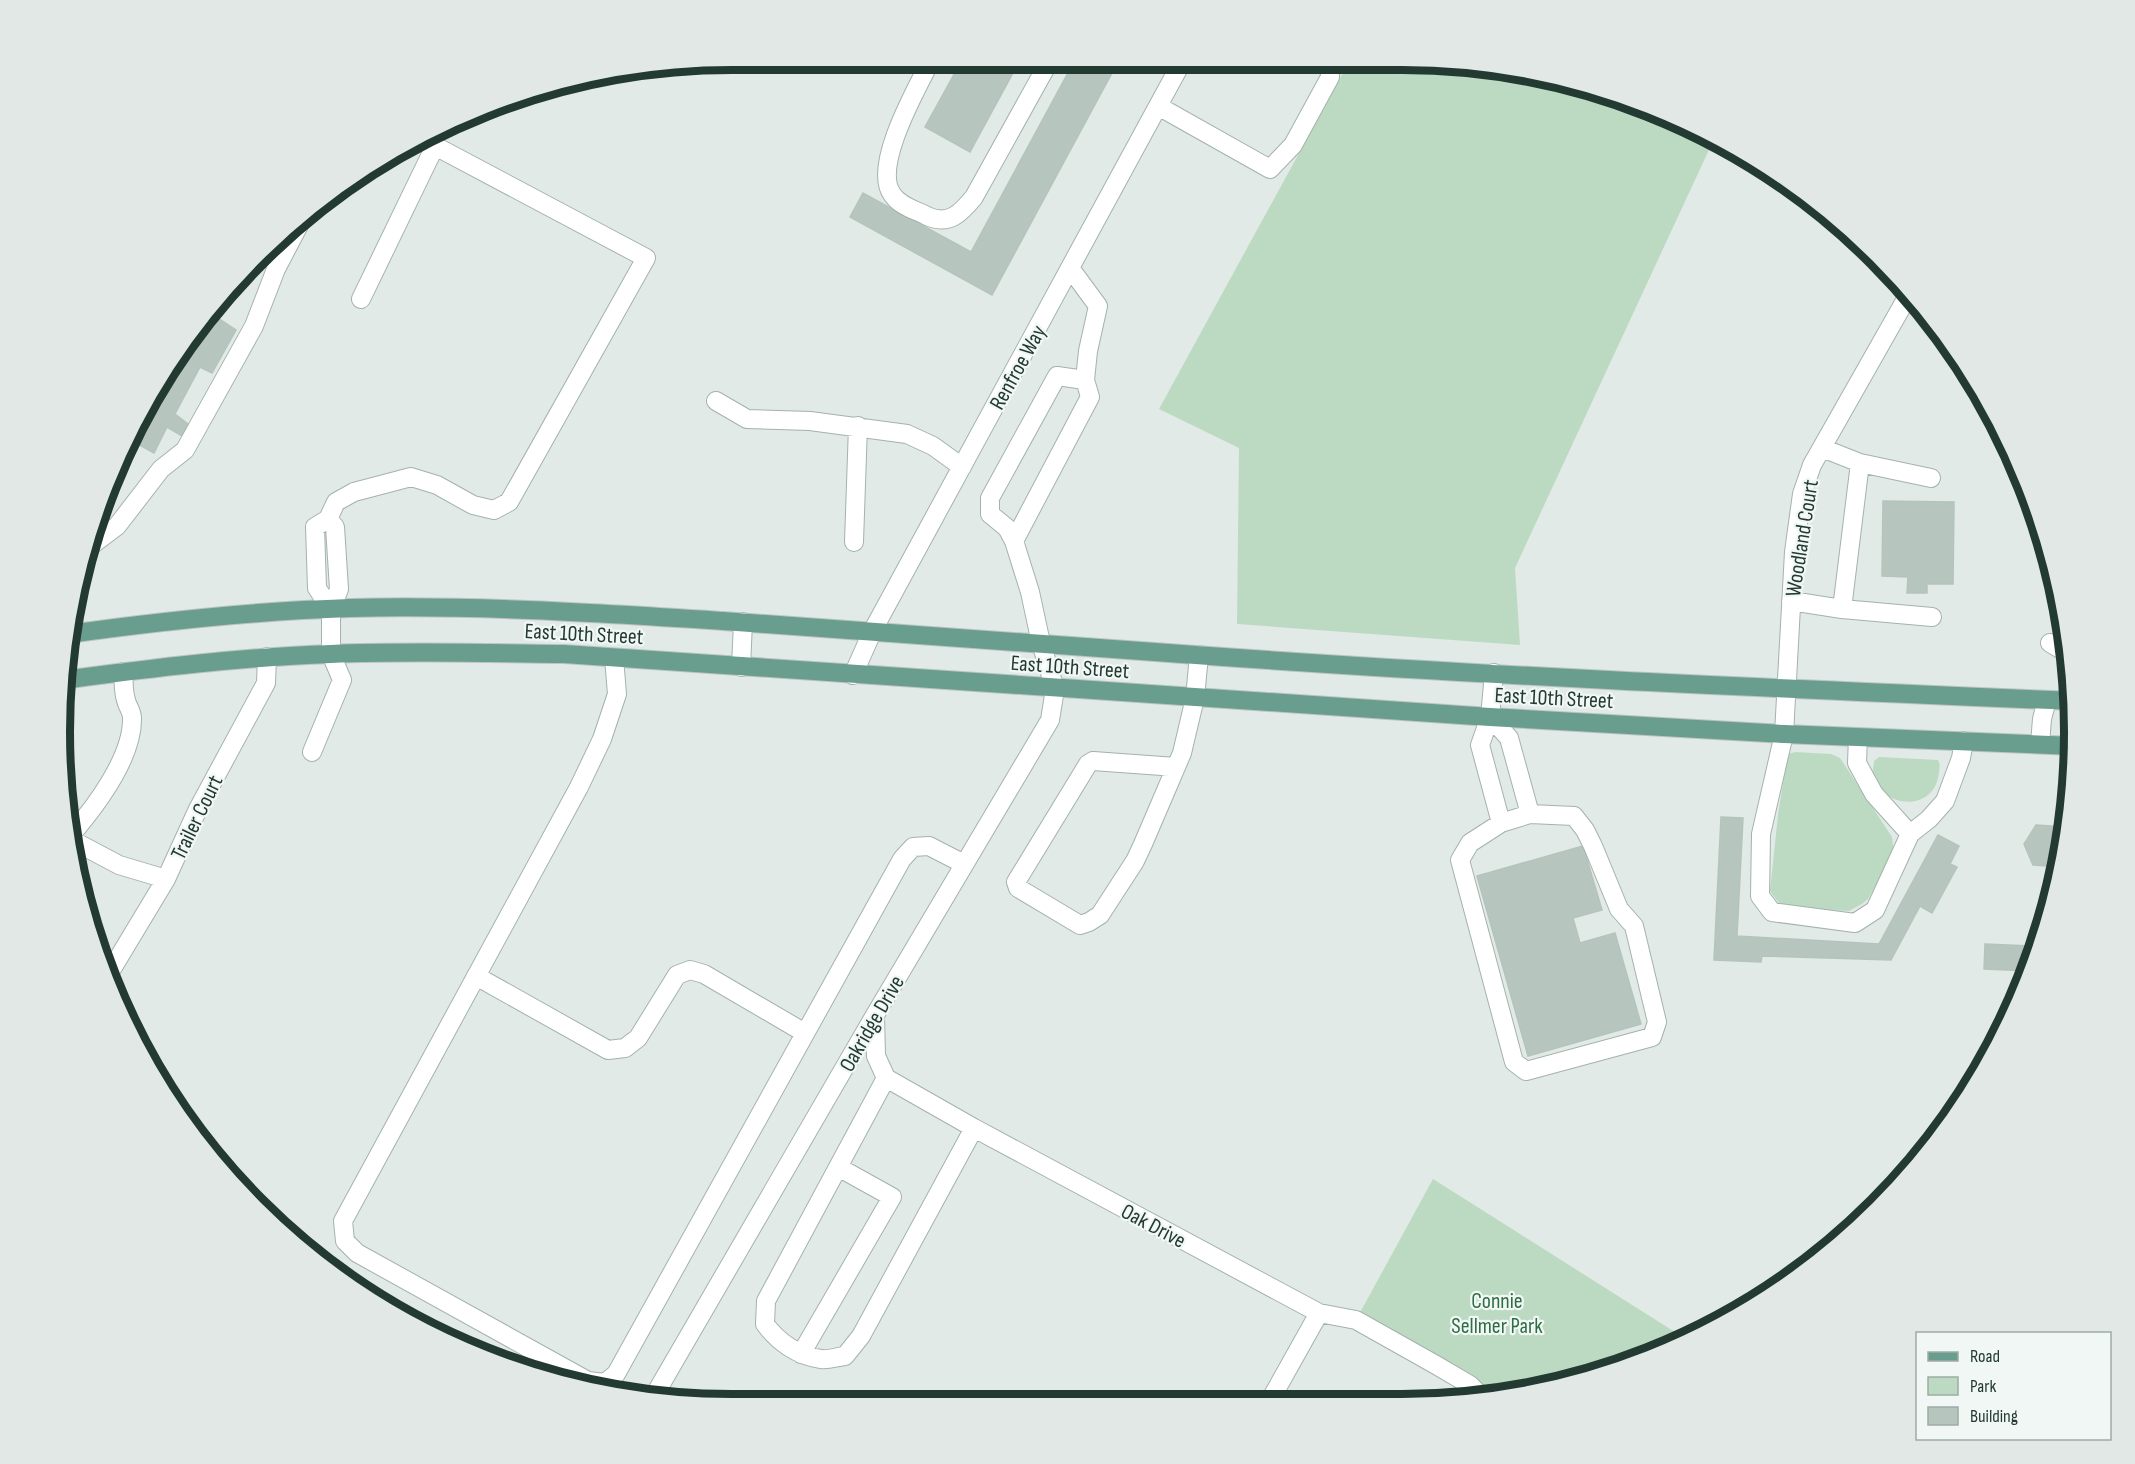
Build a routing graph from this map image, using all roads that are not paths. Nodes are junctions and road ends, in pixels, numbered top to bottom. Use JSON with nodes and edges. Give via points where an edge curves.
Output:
{"nodes":[{"id":1,"x":926,"y":70,"type":"edge"},
{"id":2,"x":1044,"y":70,"type":"edge"},
{"id":3,"x":1178,"y":70,"type":"edge"},
{"id":4,"x":1330,"y":70,"type":"edge"},
{"id":5,"x":1158,"y":106,"type":"junction"},
{"id":6,"x":292,"y":239,"type":"edge"},
{"id":7,"x":1070,"y":268,"type":"junction"},
{"id":8,"x":361,"y":299,"type":"dead end"},
{"id":9,"x":1905,"y":302,"type":"edge"},
{"id":10,"x":1085,"y":380,"type":"junction"},
{"id":11,"x":716,"y":401,"type":"dead end"},
{"id":12,"x":858,"y":426,"type":"junction"},
{"id":13,"x":1822,"y":448,"type":"junction"},
{"id":14,"x":1860,"y":462,"type":"junction"},
{"id":15,"x":962,"y":467,"type":"junction"},
{"id":16,"x":1931,"y":478,"type":"dead end"},
{"id":17,"x":100,"y":539,"type":"edge"},
{"id":18,"x":1014,"y":541,"type":"junction"},
{"id":19,"x":854,"y":542,"type":"dead end"},
{"id":20,"x":1791,"y":601,"type":"junction"},
{"id":21,"x":1842,"y":609,"type":"junction"},
{"id":22,"x":331,"y":610,"type":"junction"},
{"id":23,"x":1932,"y":618,"type":"dead end"},
{"id":24,"x":743,"y":622,"type":"junction"},
{"id":25,"x":873,"y":630,"type":"junction"},
{"id":26,"x":78,"y":633,"type":"edge"},
{"id":27,"x":1041,"y":643,"type":"junction"},
{"id":28,"x":2050,"y":643,"type":"dead end"},
{"id":29,"x":2059,"y":648,"type":"edge"},
{"id":30,"x":331,"y":654,"type":"junction"},
{"id":31,"x":1199,"y":655,"type":"junction"},
{"id":32,"x":267,"y":657,"type":"junction"},
{"id":33,"x":614,"y":658,"type":"junction"},
{"id":34,"x":741,"y":667,"type":"junction"},
{"id":35,"x":123,"y":672,"type":"junction"},
{"id":36,"x":1494,"y":673,"type":"junction"},
{"id":37,"x":853,"y":675,"type":"junction"},
{"id":38,"x":73,"y":679,"type":"edge"},
{"id":39,"x":1055,"y":689,"type":"junction"},
{"id":40,"x":1785,"y":689,"type":"junction"},
{"id":41,"x":1195,"y":698,"type":"junction"},
{"id":42,"x":2063,"y":699,"type":"edge"},
{"id":43,"x":2047,"y":700,"type":"junction"},
{"id":44,"x":1490,"y":717,"type":"junction"},
{"id":45,"x":1784,"y":734,"type":"junction"},
{"id":46,"x":1858,"y":737,"type":"junction"},
{"id":47,"x":1964,"y":741,"type":"junction"},
{"id":48,"x":2040,"y":744,"type":"junction"},
{"id":49,"x":2064,"y":747,"type":"edge"},
{"id":50,"x":312,"y":752,"type":"dead end"},
{"id":51,"x":1176,"y":767,"type":"junction"},
{"id":52,"x":1530,"y":814,"type":"junction"},
{"id":53,"x":1501,"y":823,"type":"junction"},
{"id":54,"x":78,"y":828,"type":"edge"},
{"id":55,"x":1910,"y":834,"type":"junction"},
{"id":56,"x":80,"y":844,"type":"edge"},
{"id":57,"x":964,"y":864,"type":"junction"},
{"id":58,"x":166,"y":879,"type":"junction"},
{"id":59,"x":114,"y":966,"type":"edge"},
{"id":60,"x":476,"y":976,"type":"junction"},
{"id":61,"x":875,"y":1015,"type":"junction"},
{"id":62,"x":805,"y":1033,"type":"junction"},
{"id":63,"x":886,"y":1078,"type":"junction"},
{"id":64,"x":974,"y":1128,"type":"junction"},
{"id":65,"x":838,"y":1167,"type":"junction"},
{"id":66,"x":1319,"y":1313,"type":"junction"},
{"id":67,"x":801,"y":1354,"type":"junction"},
{"id":68,"x":577,"y":1375,"type":"edge"},
{"id":69,"x":606,"y":1381,"type":"edge"},
{"id":70,"x":658,"y":1389,"type":"edge"},
{"id":71,"x":1474,"y":1389,"type":"edge"},
{"id":72,"x":1274,"y":1394,"type":"edge"}],
"edges":[{"from":1,"to":2,"type":"street","via":[[900,122],[886,182],[899,202],[936,220],[962,211],[974,197]]},
{"from":3,"to":5,"type":"street","name":"Renfroe Way"},
{"from":4,"to":5,"type":"street","via":[[1330,77],[1293,145],[1270,168]]},
{"from":5,"to":7,"type":"street","name":"Renfroe Way"},
{"from":6,"to":17,"type":"street","via":[[254,326],[185,450],[161,470],[117,526]]},
{"from":7,"to":10,"type":"street","via":[[1098,306]]},
{"from":7,"to":15,"type":"street","name":"Renfroe Way"},
{"from":8,"to":22,"type":"street","via":[[435,146],[646,258],[509,502],[494,510],[473,505],[437,485],[411,477],[354,492],[336,502],[328,519],[335,527],[339,589]]},
{"from":9,"to":13,"type":"street","name":"Woodland Court"},
{"from":10,"to":18,"type":"street","via":[[1090,398]]},
{"from":10,"to":18,"type":"street","via":[[1057,376],[990,498],[990,514],[1007,528]]},
{"from":11,"to":12,"type":"street","via":[[747,419]]},
{"from":12,"to":15,"type":"street","via":[[907,434],[933,446]]},
{"from":12,"to":19,"type":"street"},
{"from":13,"to":14,"type":"street"},
{"from":13,"to":20,"type":"street","name":"Woodland Court","via":[[1802,494]]},
{"from":14,"to":16,"type":"street"},
{"from":14,"to":21,"type":"street"},
{"from":15,"to":25,"type":"street","name":"Renfroe Way"},
{"from":18,"to":27,"type":"street","name":"Oakridge Drive"},
{"from":20,"to":21,"type":"street"},
{"from":20,"to":40,"type":"street","name":"Woodland Court"},
{"from":21,"to":23,"type":"street"},
{"from":22,"to":24,"type":"main road","name":"East 10th Street","via":[[561,610]]},
{"from":22,"to":26,"type":"main road","name":"East 10th Street","via":[[129,625]]},
{"from":22,"to":30,"type":"street"},
{"from":24,"to":25,"type":"main road","name":"East 10th Street"},
{"from":24,"to":34,"type":"street"},
{"from":25,"to":27,"type":"main road","name":"East 10th Street"},
{"from":25,"to":37,"type":"street","name":"Renfroe Way"},
{"from":27,"to":31,"type":"main road","name":"East 10th Street"},
{"from":27,"to":39,"type":"street","name":"Oakridge Drive"},
{"from":28,"to":29,"type":"street"},
{"from":30,"to":32,"type":"main road","name":"East 10th Street"},
{"from":30,"to":33,"type":"main road","name":"East 10th Street","via":[[484,653]]},
{"from":30,"to":50,"type":"street","via":[[342,680]]},
{"from":31,"to":36,"type":"main road","name":"East 10th Street"},
{"from":31,"to":41,"type":"street"},
{"from":32,"to":35,"type":"main road","name":"East 10th Street"},
{"from":32,"to":58,"type":"street","name":"Trailer Court","via":[[266,683],[198,809]]},
{"from":33,"to":34,"type":"main road","name":"East 10th Street"},
{"from":33,"to":60,"type":"street","via":[[617,694],[602,739]]},
{"from":34,"to":37,"type":"main road","name":"East 10th Street"},
{"from":35,"to":38,"type":"main road","name":"East 10th Street"},
{"from":35,"to":54,"type":"street","via":[[132,714],[131,730],[103,794]]},
{"from":36,"to":40,"type":"main road","name":"East 10th Street"},
{"from":36,"to":44,"type":"street"},
{"from":37,"to":39,"type":"main road","name":"East 10th Street"},
{"from":39,"to":41,"type":"main road","name":"East 10th Street"},
{"from":39,"to":57,"type":"street","name":"Oakridge Drive","via":[[1050,720]]},
{"from":40,"to":43,"type":"main road","name":"East 10th Street"},
{"from":40,"to":45,"type":"street","name":"Woodland Court"},
{"from":41,"to":44,"type":"main road","name":"East 10th Street"},
{"from":41,"to":51,"type":"street"},
{"from":42,"to":43,"type":"main road","name":"East 10th Street"},
{"from":43,"to":48,"type":"street"},
{"from":44,"to":45,"type":"main road","name":"East 10th Street"},
{"from":44,"to":52,"type":"street","via":[[1509,738]]},
{"from":44,"to":53,"type":"street","via":[[1480,745]]},
{"from":45,"to":46,"type":"main road","name":"East 10th Street"},
{"from":45,"to":55,"type":"street","name":"Woodland Court","via":[[1761,834],[1760,896],[1772,912],[1855,923],[1875,910]]},
{"from":46,"to":47,"type":"main road","name":"East 10th Street"},
{"from":46,"to":55,"type":"street","via":[[1857,763],[1874,794]]},
{"from":47,"to":48,"type":"main road","name":"East 10th Street"},
{"from":47,"to":55,"type":"street","via":[[1945,801]]},
{"from":48,"to":49,"type":"main road","name":"East 10th Street"},
{"from":51,"to":51,"type":"street","via":[[1088,764],[1016,882],[1018,888],[1080,925],[1100,915],[1135,861]]},
{"from":52,"to":53,"type":"street"},
{"from":52,"to":53,"type":"street","via":[[1574,816],[1585,830],[1619,909],[1634,926],[1657,1022],[1652,1037],[1526,1071],[1514,1062],[1460,860],[1470,843]]},
{"from":56,"to":58,"type":"street","via":[[118,865]]},
{"from":57,"to":61,"type":"street","name":"Oakridge Drive"},
{"from":57,"to":62,"type":"street","via":[[929,846],[913,847],[902,859]]},
{"from":58,"to":59,"type":"street","name":"Trailer Court"},
{"from":60,"to":62,"type":"street","via":[[608,1050],[625,1048],[638,1038],[677,975],[690,970],[704,974]]},
{"from":60,"to":68,"type":"street","via":[[343,1221],[345,1241],[357,1253]]},
{"from":61,"to":63,"type":"street","via":[[876,1056]]},
{"from":61,"to":70,"type":"street","name":"Oakridge Drive"},
{"from":62,"to":69,"type":"street","via":[[616,1374]]},
{"from":63,"to":64,"type":"street","name":"Oak Drive"},
{"from":63,"to":65,"type":"street"},
{"from":64,"to":66,"type":"street","name":"Oak Drive"},
{"from":64,"to":67,"type":"street","via":[[861,1336],[845,1356],[822,1359]]},
{"from":65,"to":67,"type":"street","via":[[766,1301],[765,1324],[775,1338]]},
{"from":65,"to":67,"type":"street","via":[[892,1197]]},
{"from":66,"to":71,"type":"street","name":"Oak Drive","via":[[1356,1320]]},
{"from":66,"to":72,"type":"street"}]}
